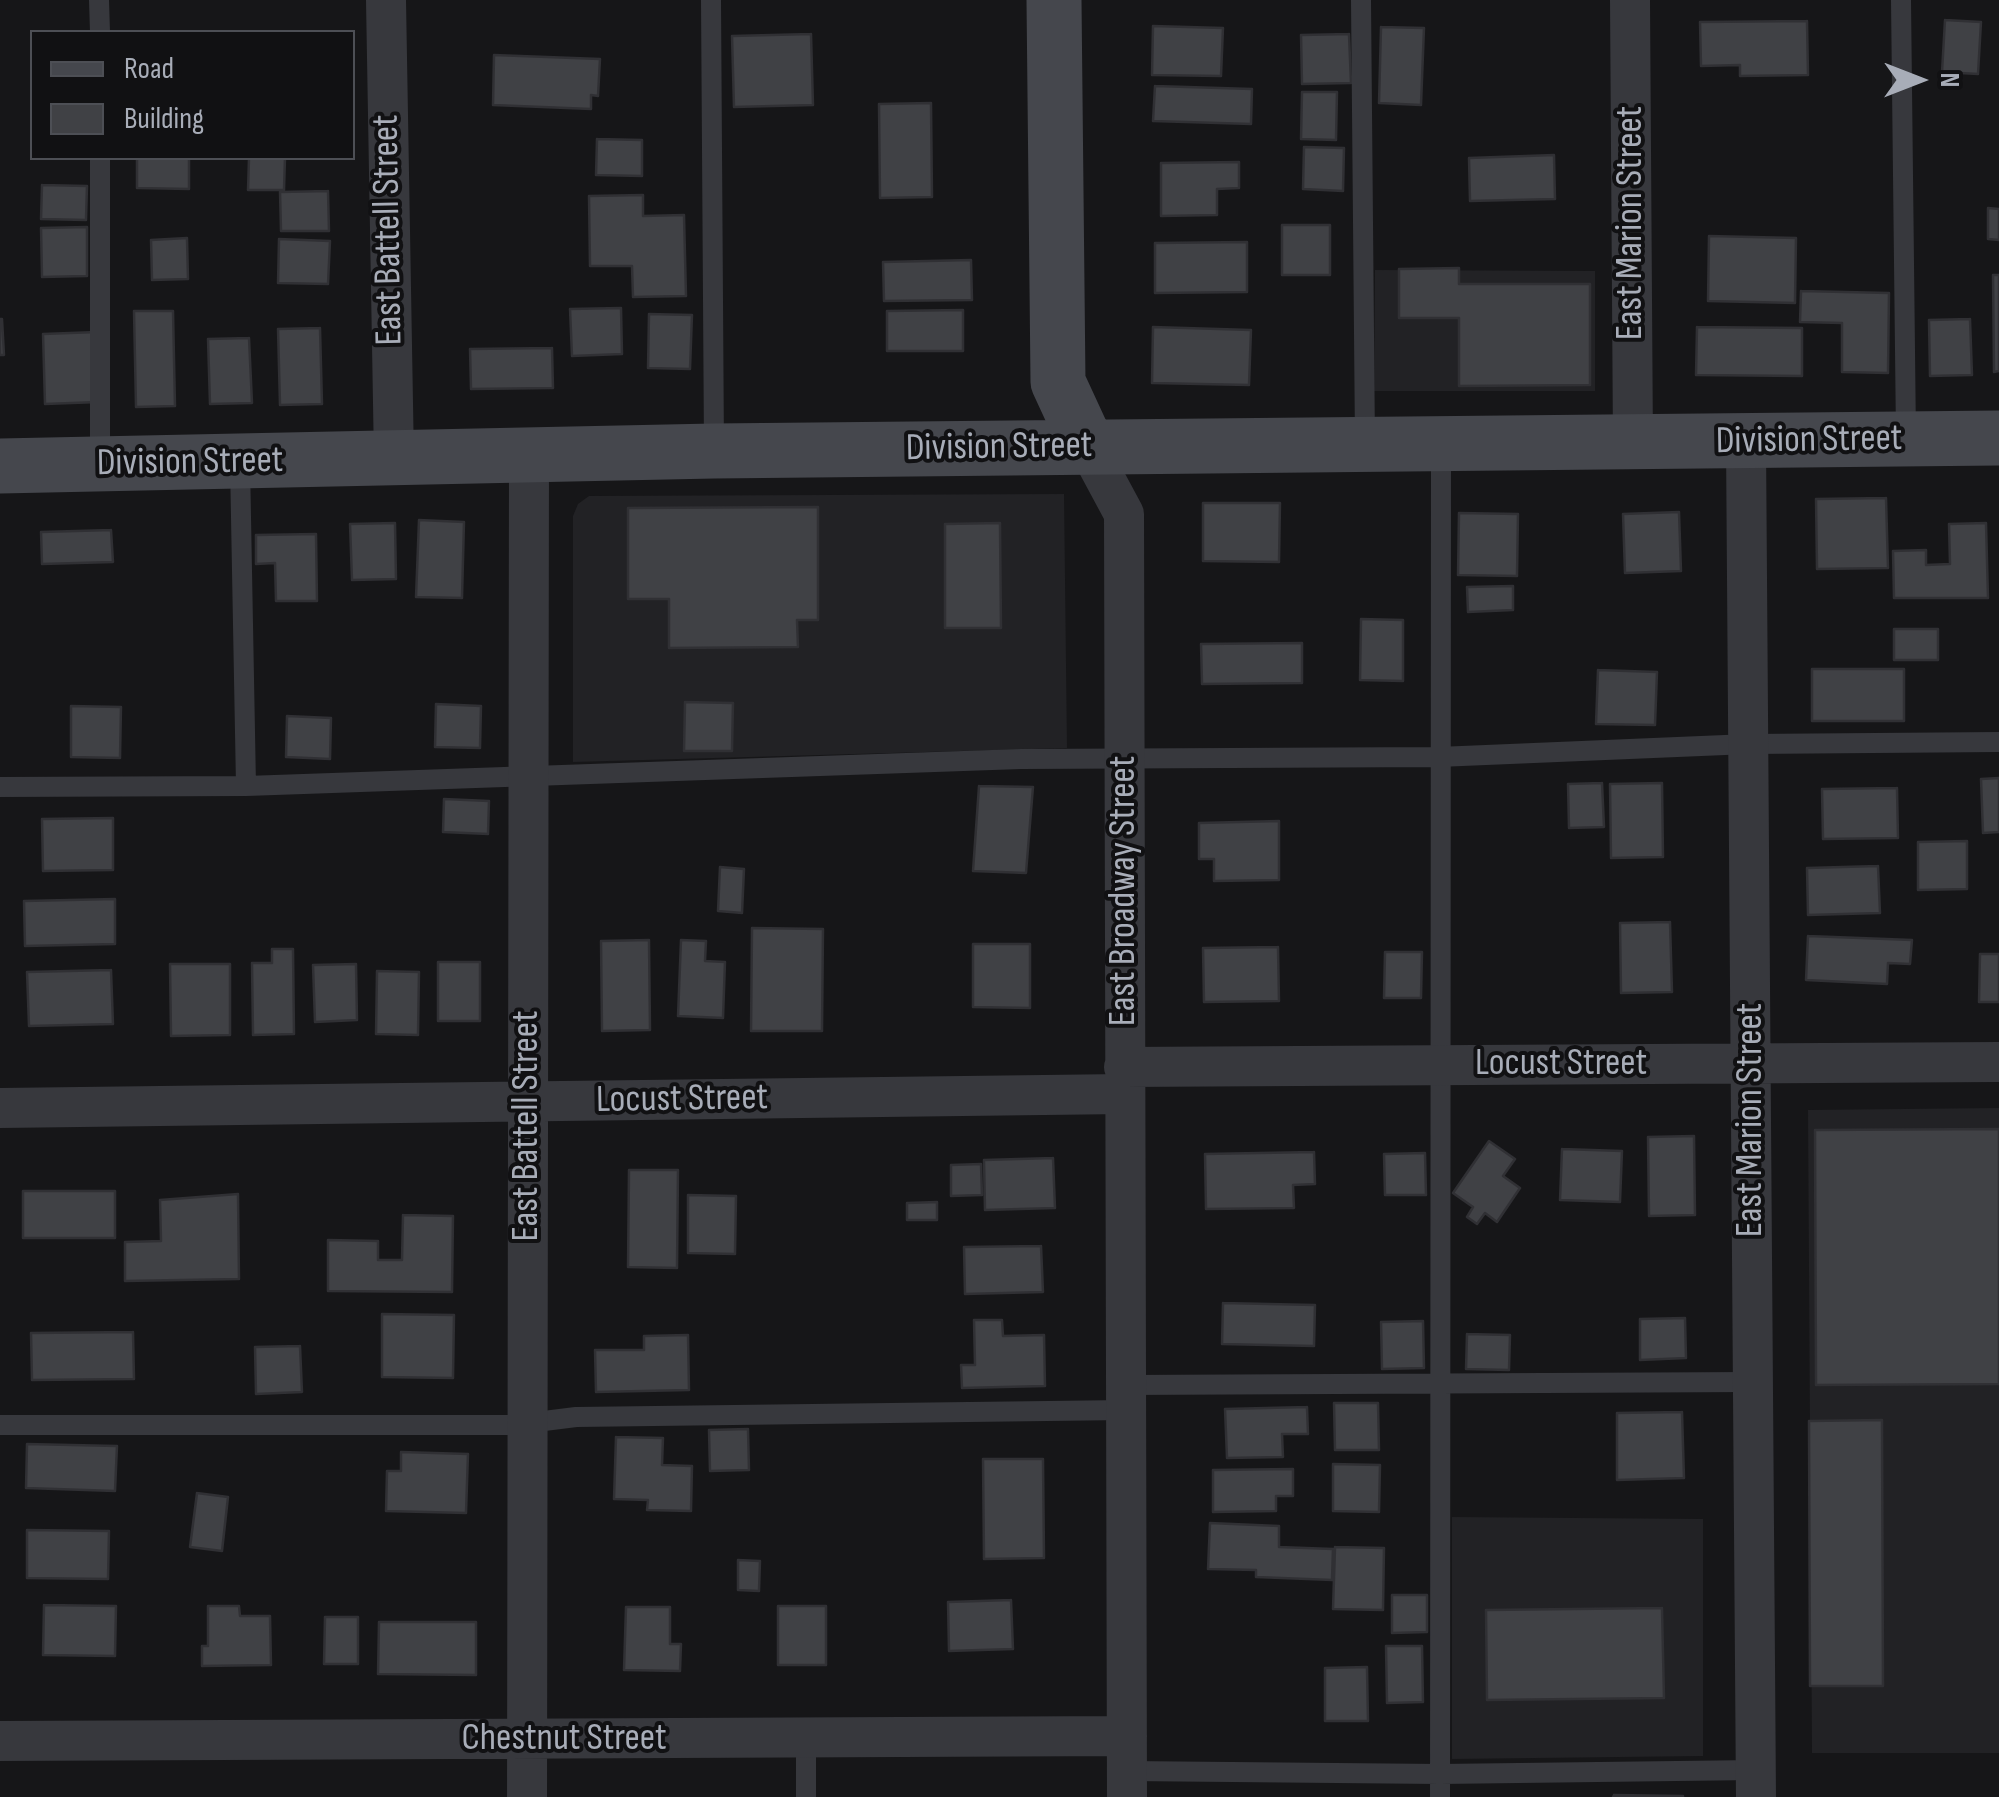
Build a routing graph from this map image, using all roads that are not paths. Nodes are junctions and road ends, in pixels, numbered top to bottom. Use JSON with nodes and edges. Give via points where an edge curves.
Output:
{"nodes":[{"id":1,"x":100,"y":0,"type":"edge"},
{"id":2,"x":386,"y":0,"type":"edge"},
{"id":3,"x":710,"y":0,"type":"edge"},
{"id":4,"x":1054,"y":0,"type":"edge"},
{"id":5,"x":1361,"y":0,"type":"edge"},
{"id":6,"x":1630,"y":0,"type":"edge"},
{"id":7,"x":1901,"y":0,"type":"edge"},
{"id":8,"x":100,"y":30,"type":"edge"},
{"id":9,"x":100,"y":160,"type":"edge"},
{"id":10,"x":1999,"y":438,"type":"edge"},
{"id":11,"x":1906,"y":439,"type":"junction"},
{"id":12,"x":1746,"y":442,"type":"junction"},
{"id":13,"x":1441,"y":445,"type":"junction"},
{"id":14,"x":1633,"y":445,"type":"junction"},
{"id":15,"x":1366,"y":446,"type":"junction"},
{"id":16,"x":1088,"y":447,"type":"junction"},
{"id":17,"x":714,"y":451,"type":"junction"},
{"id":18,"x":529,"y":456,"type":"junction"},
{"id":19,"x":394,"y":460,"type":"junction"},
{"id":20,"x":240,"y":462,"type":"junction"},
{"id":21,"x":100,"y":465,"type":"junction"},
{"id":22,"x":0,"y":466,"type":"edge"},
{"id":23,"x":1999,"y":742,"type":"edge"},
{"id":24,"x":1749,"y":744,"type":"junction"},
{"id":25,"x":1438,"y":756,"type":"junction"},
{"id":26,"x":1124,"y":757,"type":"junction"},
{"id":27,"x":530,"y":778,"type":"junction"},
{"id":28,"x":246,"y":786,"type":"junction"},
{"id":29,"x":0,"y":788,"type":"edge"},
{"id":30,"x":1999,"y":1062,"type":"edge"},
{"id":31,"x":1751,"y":1064,"type":"junction"},
{"id":32,"x":1440,"y":1065,"type":"junction"},
{"id":33,"x":1124,"y":1080,"type":"junction"},
{"id":34,"x":527,"y":1103,"type":"junction"},
{"id":35,"x":0,"y":1108,"type":"edge"},
{"id":36,"x":1752,"y":1382,"type":"junction"},
{"id":37,"x":1441,"y":1386,"type":"junction"},
{"id":38,"x":1126,"y":1398,"type":"junction"},
{"id":39,"x":526,"y":1423,"type":"junction"},
{"id":40,"x":0,"y":1425,"type":"edge"},
{"id":41,"x":806,"y":1737,"type":"junction"},
{"id":42,"x":527,"y":1739,"type":"junction"},
{"id":43,"x":0,"y":1741,"type":"edge"},
{"id":44,"x":1127,"y":1768,"type":"edge"},
{"id":45,"x":1440,"y":1774,"type":"junction"},
{"id":46,"x":1756,"y":1783,"type":"edge"},
{"id":47,"x":527,"y":1797,"type":"edge"},
{"id":48,"x":806,"y":1797,"type":"edge"},
{"id":49,"x":1440,"y":1797,"type":"edge"}],
"edges":[{"from":1,"to":8,"type":"lane"},
{"from":2,"to":19,"type":"street","name":"East Battell Street"},
{"from":3,"to":17,"type":"lane"},
{"from":4,"to":16,"type":"street","name":"East Broadway Street","via":[[1058,382]]},
{"from":5,"to":15,"type":"lane"},
{"from":6,"to":14,"type":"street","name":"East Marion Street"},
{"from":7,"to":11,"type":"lane"},
{"from":9,"to":21,"type":"lane"},
{"from":10,"to":11,"type":"street","name":"Division Street"},
{"from":11,"to":12,"type":"street","name":"Division Street"},
{"from":12,"to":14,"type":"street","name":"Division Street"},
{"from":12,"to":24,"type":"street","name":"East Marion Street"},
{"from":13,"to":14,"type":"street","name":"Division Street"},
{"from":13,"to":15,"type":"street","name":"Division Street"},
{"from":13,"to":25,"type":"lane"},
{"from":15,"to":16,"type":"street","name":"Division Street"},
{"from":16,"to":17,"type":"street","name":"Division Street"},
{"from":16,"to":26,"type":"street","name":"East Broadway Street","via":[[1124,514]]},
{"from":17,"to":18,"type":"street","name":"Division Street"},
{"from":18,"to":19,"type":"street","name":"Division Street"},
{"from":18,"to":27,"type":"street","name":"East Battell Street"},
{"from":19,"to":20,"type":"street","name":"Division Street"},
{"from":20,"to":21,"type":"street","name":"Division Street"},
{"from":20,"to":28,"type":"lane"},
{"from":21,"to":22,"type":"street","name":"Division Street"},
{"from":23,"to":24,"type":"lane"},
{"from":24,"to":25,"type":"lane"},
{"from":24,"to":31,"type":"street","name":"East Marion Street"},
{"from":25,"to":26,"type":"lane"},
{"from":25,"to":32,"type":"lane"},
{"from":26,"to":27,"type":"lane"},
{"from":26,"to":33,"type":"street","name":"East Broadway Street"},
{"from":27,"to":28,"type":"lane"},
{"from":27,"to":34,"type":"street","name":"East Battell Street"},
{"from":28,"to":29,"type":"lane"},
{"from":30,"to":31,"type":"street","name":"Locust Street"},
{"from":31,"to":32,"type":"street","name":"Locust Street"},
{"from":31,"to":36,"type":"street","name":"East Marion Street"},
{"from":32,"to":33,"type":"street","name":"Locust Street"},
{"from":32,"to":37,"type":"lane"},
{"from":33,"to":34,"type":"street","name":"Locust Street"},
{"from":33,"to":38,"type":"street","name":"East Broadway Street"},
{"from":34,"to":35,"type":"street","name":"Locust Street"},
{"from":34,"to":39,"type":"street","name":"East Battell Street"},
{"from":36,"to":37,"type":"lane"},
{"from":36,"to":46,"type":"street","name":"East Marion Street"},
{"from":37,"to":38,"type":"lane"},
{"from":37,"to":45,"type":"lane"},
{"from":38,"to":39,"type":"lane"},
{"from":38,"to":44,"type":"street","name":"East Broadway Street"},
{"from":39,"to":40,"type":"lane"},
{"from":39,"to":42,"type":"street","name":"East Battell Street"},
{"from":41,"to":42,"type":"street","name":"Chestnut Street"},
{"from":41,"to":44,"type":"street","name":"Chestnut Street"},
{"from":41,"to":48,"type":"lane"},
{"from":42,"to":43,"type":"street","name":"Chestnut Street"},
{"from":42,"to":47,"type":"street","name":"East Battell Street"},
{"from":44,"to":45,"type":"lane"},
{"from":45,"to":46,"type":"lane"},
{"from":45,"to":49,"type":"lane"}]}
